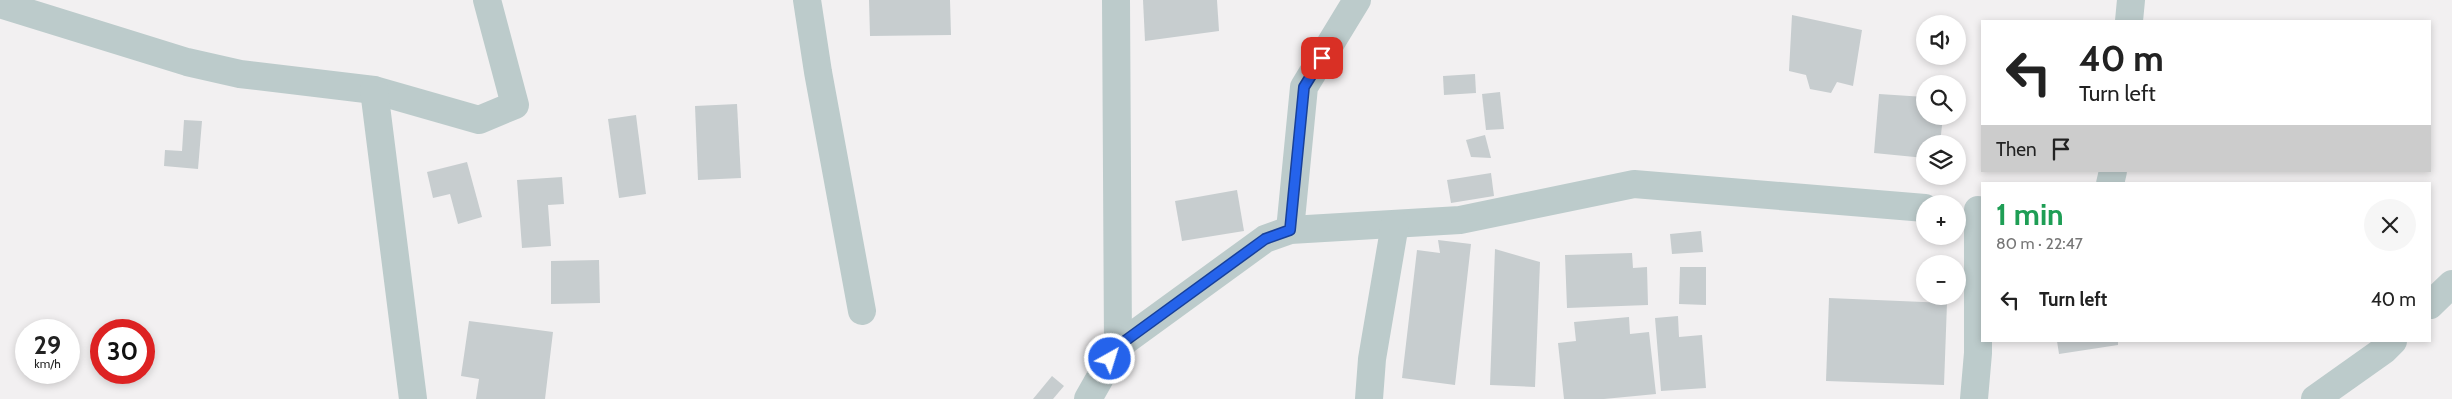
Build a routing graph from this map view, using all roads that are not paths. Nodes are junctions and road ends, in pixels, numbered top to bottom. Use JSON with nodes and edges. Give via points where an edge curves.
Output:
{"nodes":[{"id":1,"x":487,"y":0,"type":"edge"},
{"id":2,"x":807,"y":0,"type":"edge"},
{"id":3,"x":1116,"y":0,"type":"edge"},
{"id":4,"x":1357,"y":0,"type":"edge"},
{"id":5,"x":2131,"y":0,"type":"edge"},
{"id":6,"x":0,"y":4,"type":"edge"},
{"id":7,"x":2129,"y":20,"type":"edge"},
{"id":8,"x":374,"y":90,"type":"junction"},
{"id":9,"x":1916,"y":207,"type":"edge"},
{"id":10,"x":1973,"y":210,"type":"edge"},
{"id":11,"x":1395,"y":224,"type":"junction"},
{"id":12,"x":1290,"y":230,"type":"junction"},
{"id":13,"x":2452,"y":284,"type":"edge"},
{"id":14,"x":2431,"y":304,"type":"edge"},
{"id":15,"x":862,"y":311,"type":"dead end"},
{"id":16,"x":2392,"y":342,"type":"edge"},
{"id":17,"x":1118,"y":346,"type":"junction"},
{"id":18,"x":413,"y":399,"type":"edge"},
{"id":19,"x":1088,"y":399,"type":"edge"},
{"id":20,"x":1369,"y":399,"type":"edge"},
{"id":21,"x":1974,"y":399,"type":"edge"},
{"id":22,"x":2315,"y":399,"type":"edge"}],
"edges":[{"from":1,"to":8,"type":"street","via":[[515,105],[478,120]]},
{"from":2,"to":15,"type":"street"},
{"from":3,"to":17,"type":"street"},
{"from":4,"to":12,"type":"street","via":[[1304,87]]},
{"from":5,"to":7,"type":"street"},
{"from":6,"to":8,"type":"street","via":[[187,62],[222,70]]},
{"from":8,"to":18,"type":"street"},
{"from":9,"to":11,"type":"street","via":[[1634,184],[1460,220]]},
{"from":10,"to":21,"type":"street","via":[[1978,353]]},
{"from":11,"to":12,"type":"street"},
{"from":11,"to":20,"type":"street","via":[[1372,359]]},
{"from":12,"to":17,"type":"street","via":[[1265,239]]},
{"from":13,"to":14,"type":"street"},
{"from":16,"to":22,"type":"street"},
{"from":17,"to":19,"type":"street"}]}
